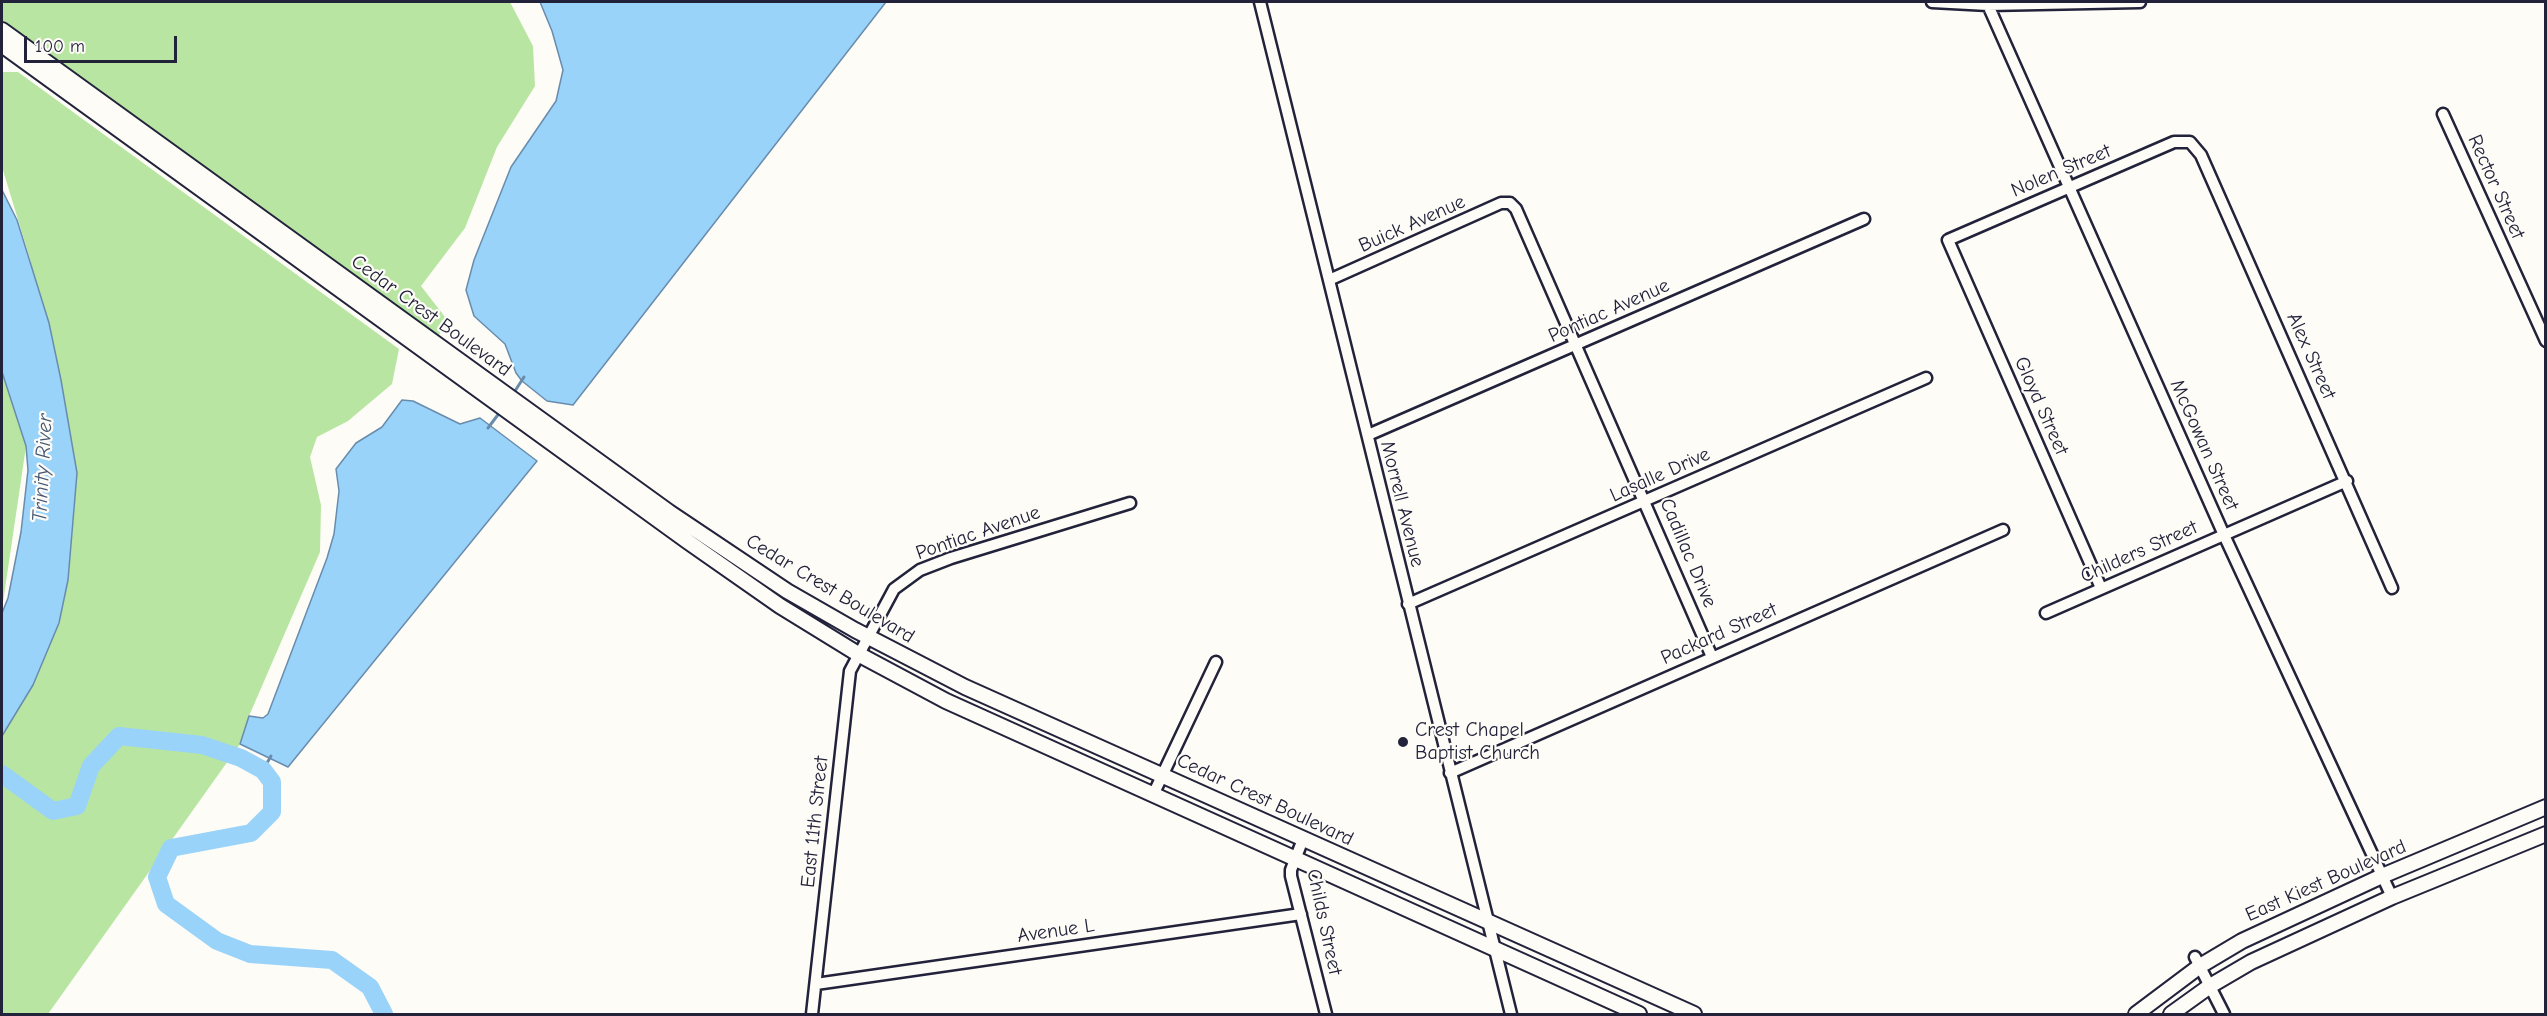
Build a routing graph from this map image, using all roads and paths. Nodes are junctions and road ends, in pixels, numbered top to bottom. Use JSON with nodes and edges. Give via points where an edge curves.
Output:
{"nodes":[{"id":1,"x":1260,"y":2,"type":"edge"},
{"id":2,"x":1932,"y":2,"type":"edge"},
{"id":3,"x":2140,"y":2,"type":"edge"},
{"id":4,"x":1988,"y":5,"type":"junction"},
{"id":5,"x":2,"y":30,"type":"edge"},
{"id":6,"x":2,"y":45,"type":"edge"},
{"id":7,"x":2442,"y":114,"type":"dead end"},
{"id":8,"x":2190,"y":142,"type":"joint"},
{"id":9,"x":2069,"y":187,"type":"junction"},
{"id":10,"x":1510,"y":203,"type":"joint"},
{"id":11,"x":1864,"y":219,"type":"dead end"},
{"id":12,"x":1948,"y":240,"type":"joint"},
{"id":13,"x":1329,"y":280,"type":"junction"},
{"id":14,"x":2546,"y":341,"type":"edge"},
{"id":15,"x":1576,"y":345,"type":"junction"},
{"id":16,"x":1926,"y":378,"type":"dead end"},
{"id":17,"x":1368,"y":435,"type":"junction"},
{"id":18,"x":2347,"y":481,"type":"junction"},
{"id":19,"x":1646,"y":501,"type":"junction"},
{"id":20,"x":1130,"y":503,"type":"dead end"},
{"id":21,"x":665,"y":517,"type":"junction"},
{"id":22,"x":2002,"y":530,"type":"dead end"},
{"id":23,"x":2224,"y":535,"type":"junction"},
{"id":24,"x":2101,"y":588,"type":"junction"},
{"id":25,"x":2392,"y":588,"type":"dead end"},
{"id":26,"x":1408,"y":604,"type":"junction"},
{"id":27,"x":2046,"y":612,"type":"dead end"},
{"id":28,"x":868,"y":637,"type":"junction"},
{"id":29,"x":858,"y":654,"type":"junction"},
{"id":30,"x":1712,"y":657,"type":"junction"},
{"id":31,"x":1216,"y":662,"type":"dead end"},
{"id":32,"x":1450,"y":773,"type":"junction"},
{"id":33,"x":1162,"y":774,"type":"junction"},
{"id":34,"x":1153,"y":795,"type":"junction"},
{"id":35,"x":2546,"y":807,"type":"edge"},
{"id":36,"x":2546,"y":834,"type":"edge"},
{"id":37,"x":1303,"y":839,"type":"junction"},
{"id":38,"x":1294,"y":859,"type":"junction"},
{"id":39,"x":2382,"y":876,"type":"junction"},
{"id":40,"x":2392,"y":897,"type":"junction"},
{"id":41,"x":1301,"y":914,"type":"junction"},
{"id":42,"x":1486,"y":921,"type":"junction"},
{"id":43,"x":1495,"y":949,"type":"junction"},
{"id":44,"x":2198,"y":961,"type":"junction"},
{"id":45,"x":816,"y":984,"type":"junction"},
{"id":46,"x":2210,"y":986,"type":"junction"},
{"id":47,"x":812,"y":1014,"type":"edge"},
{"id":48,"x":1326,"y":1014,"type":"edge"},
{"id":49,"x":1511,"y":1014,"type":"edge"},
{"id":50,"x":1639,"y":1014,"type":"edge"},
{"id":51,"x":1694,"y":1014,"type":"edge"},
{"id":52,"x":2140,"y":1014,"type":"edge"},
{"id":53,"x":2171,"y":1014,"type":"edge"},
{"id":54,"x":2224,"y":1014,"type":"edge"}],
"edges":[{"from":1,"to":13,"type":"street","name":"Morrell Avenue"},
{"from":2,"to":4,"type":"street"},
{"from":3,"to":4,"type":"street"},
{"from":4,"to":9,"type":"street","name":"McGowan Street"},
{"from":5,"to":21,"type":"main road","name":"Cedar Crest Boulevard"},
{"from":6,"to":21,"type":"main road","name":"Cedar Crest Boulevard"},
{"from":7,"to":14,"type":"street","name":"Rector Street"},
{"from":8,"to":9,"type":"street","name":"Nolen Street","via":[[2174,142]]},
{"from":8,"to":18,"type":"street","name":"Alex Street","via":[[2201,155]]},
{"from":9,"to":12,"type":"street","name":"Nolen Street"},
{"from":9,"to":23,"type":"street","name":"McGowan Street"},
{"from":10,"to":13,"type":"street","name":"Buick Avenue","via":[[1501,203]]},
{"from":10,"to":15,"type":"street","name":"Cadillac Drive"},
{"from":11,"to":15,"type":"street","name":"Pontiac Avenue"},
{"from":12,"to":24,"type":"street","name":"Gloyd Street"},
{"from":13,"to":17,"type":"street","name":"Morrell Avenue"},
{"from":15,"to":17,"type":"street","name":"Pontiac Avenue"},
{"from":15,"to":19,"type":"street","name":"Cadillac Drive"},
{"from":16,"to":19,"type":"street","name":"Lasalle Drive"},
{"from":17,"to":26,"type":"street","name":"Morrell Avenue"},
{"from":18,"to":23,"type":"street","name":"Childers Street"},
{"from":18,"to":25,"type":"street","name":"Alex Street"},
{"from":19,"to":26,"type":"street","name":"Lasalle Drive"},
{"from":19,"to":30,"type":"street","name":"Cadillac Drive"},
{"from":20,"to":28,"type":"street","name":"Pontiac Avenue","via":[[920,570],[894,589]]},
{"from":21,"to":28,"type":"main road","name":"Cedar Crest Boulevard"},
{"from":21,"to":29,"type":"main road","name":"Cedar Crest Boulevard","via":[[780,606]]},
{"from":22,"to":30,"type":"street","name":"Packard Street"},
{"from":23,"to":24,"type":"street","name":"Childers Street"},
{"from":23,"to":39,"type":"street","name":"McGowan Street"},
{"from":24,"to":27,"type":"street","name":"Childers Street"},
{"from":26,"to":32,"type":"street","name":"Morrell Avenue"},
{"from":28,"to":29,"type":"street","name":"East 11th Street"},
{"from":28,"to":33,"type":"main road","name":"Cedar Crest Boulevard","via":[[965,687]]},
{"from":29,"to":34,"type":"main road","name":"Cedar Crest Boulevard","via":[[946,701]]},
{"from":29,"to":45,"type":"street","name":"East 11th Street","via":[[850,671],[845,707]]},
{"from":30,"to":32,"type":"street","name":"Packard Street"},
{"from":31,"to":33,"type":"street"},
{"from":32,"to":42,"type":"street","name":"Morrell Avenue"},
{"from":33,"to":34,"type":"street"},
{"from":33,"to":37,"type":"main road","name":"Cedar Crest Boulevard"},
{"from":34,"to":38,"type":"main road","name":"Cedar Crest Boulevard"},
{"from":35,"to":39,"type":"main road","name":"East Kiest Boulevard"},
{"from":36,"to":40,"type":"main road"},
{"from":37,"to":38,"type":"street","name":"Childs Street"},
{"from":37,"to":42,"type":"main road","name":"Cedar Crest Boulevard"},
{"from":38,"to":41,"type":"street","name":"Childs Street","via":[[1291,876]]},
{"from":38,"to":43,"type":"main road","name":"Cedar Crest Boulevard"},
{"from":39,"to":40,"type":"street","name":"McGowan Street"},
{"from":39,"to":44,"type":"main road","name":"East Kiest Boulevard"},
{"from":40,"to":46,"type":"main road","via":[[2251,962]]},
{"from":41,"to":45,"type":"street","name":"Avenue L"},
{"from":41,"to":48,"type":"street","name":"Childs Street"},
{"from":42,"to":43,"type":"street","name":"Morrell Avenue"},
{"from":42,"to":51,"type":"main road","name":"Cedar Crest Boulevard"},
{"from":43,"to":49,"type":"street","name":"Morrell Avenue"},
{"from":43,"to":50,"type":"main road","name":"Cedar Crest Boulevard"},
{"from":44,"to":46,"type":"street"},
{"from":44,"to":52,"type":"main road","name":"East Kiest Boulevard"},
{"from":45,"to":47,"type":"street","name":"East 11th Street"},
{"from":46,"to":53,"type":"main road"},
{"from":46,"to":54,"type":"street"}]}
